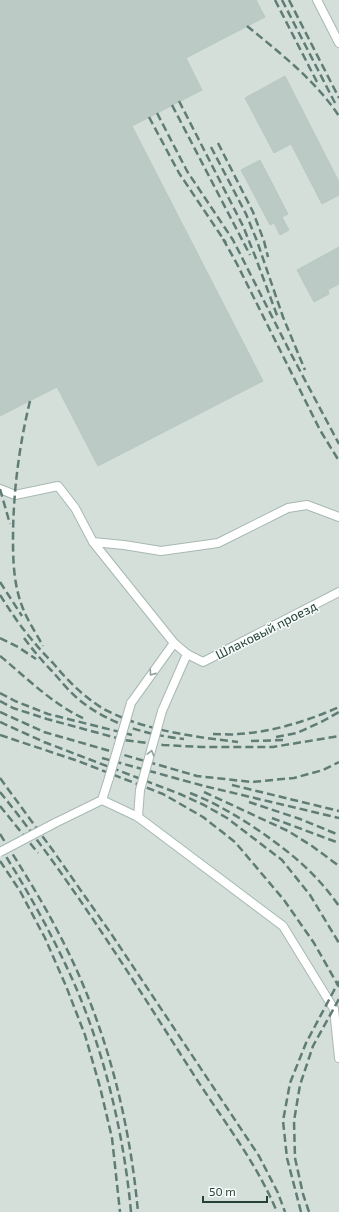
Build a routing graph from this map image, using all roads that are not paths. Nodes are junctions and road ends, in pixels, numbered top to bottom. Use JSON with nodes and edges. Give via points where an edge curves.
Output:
{"nodes":[{"id":1,"x":317,"y":0,"type":"edge"},
{"id":2,"x":339,"y":43,"type":"edge"},
{"id":3,"x":0,"y":488,"type":"edge"},
{"id":4,"x":339,"y":517,"type":"edge"},
{"id":5,"x":93,"y":542,"type":"junction"},
{"id":6,"x":339,"y":592,"type":"edge"},
{"id":7,"x":174,"y":643,"type":"junction"},
{"id":8,"x":187,"y":654,"type":"junction"},
{"id":9,"x":102,"y":800,"type":"junction"},
{"id":10,"x":138,"y":817,"type":"junction"},
{"id":11,"x":0,"y":852,"type":"edge"},
{"id":12,"x":339,"y":1058,"type":"edge"}],
"edges":[{"from":1,"to":2,"type":"street"},
{"from":3,"to":5,"type":"street","name":"Шлаковый проезд","via":[[15,495],[58,486],[75,508]]},
{"from":4,"to":5,"type":"street","via":[[307,505],[288,508],[218,544],[161,551]]},
{"from":5,"to":7,"type":"street","name":"Шлаковый проезд"},
{"from":6,"to":8,"type":"street","name":"Шлаковый проезд","via":[[203,662]]},
{"from":7,"to":8,"type":"street","name":"Шлаковый проезд"},
{"from":7,"to":9,"type":"street","one_way":true,"bridge":true,"via":[[131,703]]},
{"from":10,"to":8,"type":"street","one_way":true,"bridge":true,"via":[[140,790],[162,711]]},
{"from":9,"to":10,"type":"street"},
{"from":9,"to":11,"type":"street","bridge":true},
{"from":10,"to":12,"type":"street","via":[[283,926],[334,1009]]}]}
